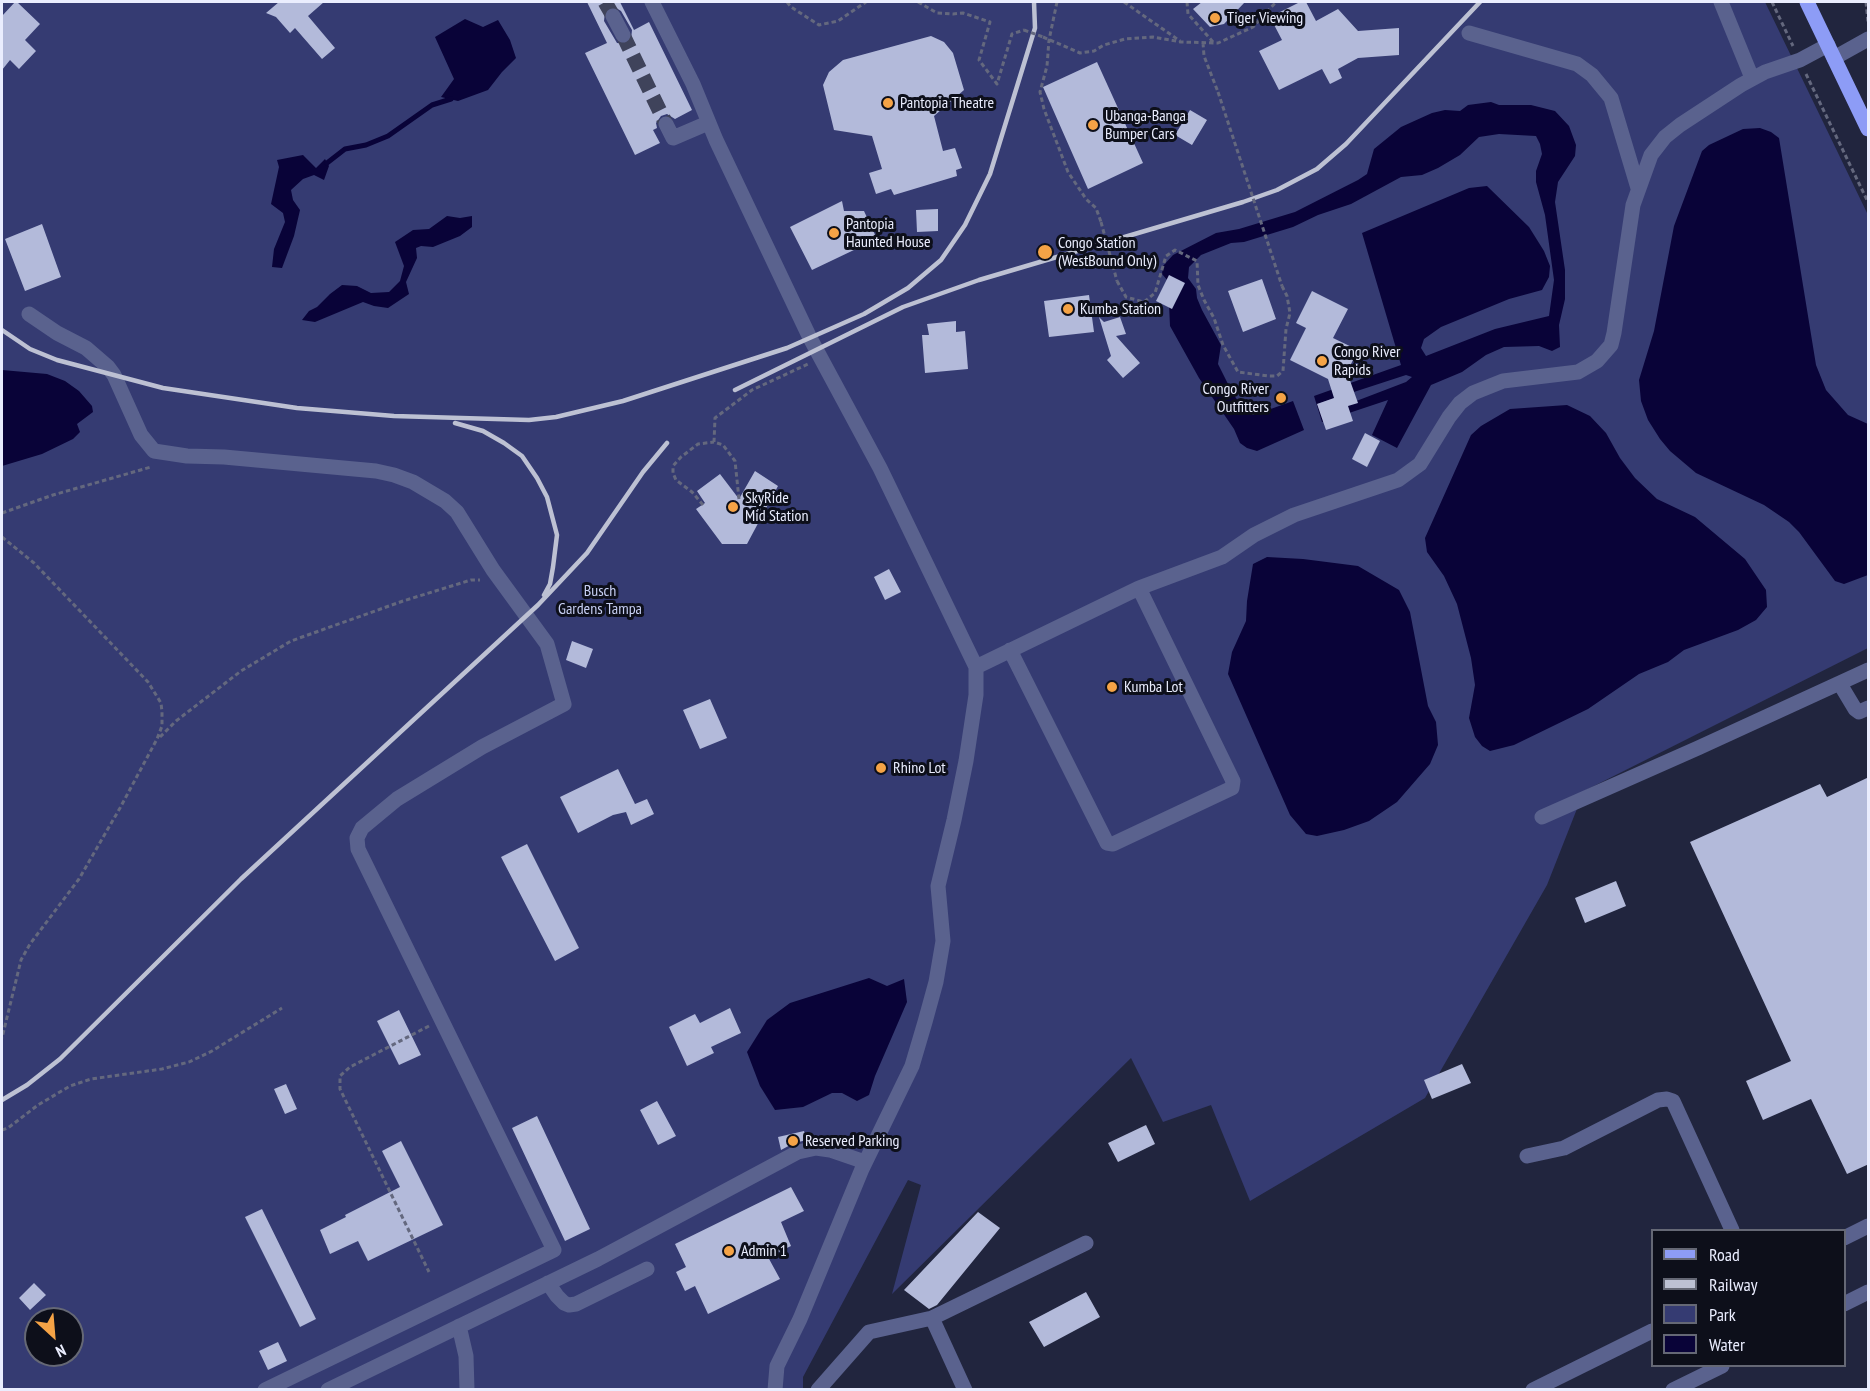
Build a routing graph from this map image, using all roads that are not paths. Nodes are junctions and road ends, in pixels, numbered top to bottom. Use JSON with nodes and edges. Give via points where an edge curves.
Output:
{"nodes":[{"id":1,"x":652,"y":2,"type":"edge"},
{"id":2,"x":1721,"y":2,"type":"edge"},
{"id":3,"x":1807,"y":2,"type":"edge"},
{"id":4,"x":613,"y":16,"type":"tunnel mouth"},
{"id":5,"x":1469,"y":33,"type":"dead end"},
{"id":6,"x":622,"y":35,"type":"tunnel mouth"},
{"id":7,"x":1869,"y":39,"type":"edge"},
{"id":8,"x":1831,"y":52,"type":"junction"},
{"id":9,"x":1752,"y":78,"type":"junction"},
{"id":10,"x":708,"y":123,"type":"junction"},
{"id":11,"x":666,"y":124,"type":"tunnel mouth"},
{"id":12,"x":1869,"y":129,"type":"edge"},
{"id":13,"x":1638,"y":188,"type":"junction"},
{"id":14,"x":28,"y":314,"type":"dead end"},
{"id":15,"x":1139,"y":588,"type":"junction"},
{"id":16,"x":1010,"y":650,"type":"junction"},
{"id":17,"x":976,"y":667,"type":"junction"},
{"id":18,"x":1869,"y":670,"type":"edge"},
{"id":19,"x":1840,"y":684,"type":"junction"},
{"id":20,"x":1869,"y":708,"type":"edge"},
{"id":21,"x":1542,"y":817,"type":"dead end"},
{"id":22,"x":1527,"y":1156,"type":"dead end"},
{"id":23,"x":866,"y":1162,"type":"junction"},
{"id":24,"x":1869,"y":1226,"type":"edge"},
{"id":25,"x":1732,"y":1229,"type":"edge"},
{"id":26,"x":1846,"y":1238,"type":"edge"},
{"id":27,"x":1086,"y":1243,"type":"dead end"},
{"id":28,"x":648,"y":1269,"type":"dead end"},
{"id":29,"x":548,"y":1283,"type":"junction"},
{"id":30,"x":1869,"y":1292,"type":"edge"},
{"id":31,"x":1846,"y":1304,"type":"edge"},
{"id":32,"x":932,"y":1318,"type":"junction"},
{"id":33,"x":459,"y":1326,"type":"junction"},
{"id":34,"x":1651,"y":1332,"type":"edge"},
{"id":35,"x":1718,"y":1367,"type":"edge"},
{"id":36,"x":266,"y":1389,"type":"edge"},
{"id":37,"x":328,"y":1389,"type":"edge"},
{"id":38,"x":467,"y":1389,"type":"edge"},
{"id":39,"x":775,"y":1389,"type":"edge"},
{"id":40,"x":818,"y":1389,"type":"edge"},
{"id":41,"x":965,"y":1389,"type":"edge"},
{"id":42,"x":1533,"y":1389,"type":"edge"},
{"id":43,"x":1674,"y":1389,"type":"edge"}],
"edges":[{"from":1,"to":10,"type":"street"},
{"from":2,"to":9,"type":"street"},
{"from":3,"to":8,"type":"main road"},
{"from":4,"to":6,"type":"street"},
{"from":5,"to":13,"type":"street","via":[[1576,64],[1592,75],[1604,87],[1617,113]]},
{"from":7,"to":8,"type":"street"},
{"from":8,"to":9,"type":"street"},
{"from":8,"to":12,"type":"main road"},
{"from":9,"to":13,"type":"street","via":[[1665,137],[1651,155]]},
{"from":10,"to":11,"type":"street","via":[[673,138]]},
{"from":10,"to":17,"type":"street"},
{"from":13,"to":15,"type":"street","via":[[1614,333],[1611,345],[1597,361],[1578,372],[1503,381],[1473,393],[1449,417],[1420,465],[1398,480],[1294,514],[1254,534],[1222,557]]},
{"from":14,"to":36,"type":"street","via":[[86,348],[108,367],[141,435],[154,452],[376,471],[430,490],[457,512],[493,570],[548,644],[564,704],[482,747],[406,794],[362,828],[357,838],[358,849],[554,1250]]},
{"from":15,"to":16,"type":"street"},
{"from":15,"to":16,"type":"street","via":[[1233,781],[1232,788],[1113,844],[1107,843]]},
{"from":16,"to":17,"type":"street"},
{"from":17,"to":23,"type":"street","via":[[966,761],[938,886],[943,941],[936,982],[912,1066]]},
{"from":18,"to":19,"type":"street"},
{"from":19,"to":20,"type":"street","via":[[1855,709],[1859,712]]},
{"from":19,"to":21,"type":"street"},
{"from":22,"to":25,"type":"street","via":[[1564,1148],[1658,1100],[1673,1101]]},
{"from":23,"to":29,"type":"street","via":[[830,1150],[798,1152],[692,1211]]},
{"from":23,"to":39,"type":"street","via":[[777,1366]]},
{"from":24,"to":26,"type":"street"},
{"from":27,"to":32,"type":"street"},
{"from":28,"to":29,"type":"street","via":[[569,1305],[556,1296]]},
{"from":29,"to":33,"type":"street"},
{"from":30,"to":31,"type":"street"},
{"from":32,"to":40,"type":"street","via":[[869,1332]]},
{"from":32,"to":41,"type":"street"},
{"from":33,"to":37,"type":"street"},
{"from":33,"to":38,"type":"street","via":[[466,1356]]},
{"from":34,"to":42,"type":"street"},
{"from":35,"to":43,"type":"street"}]}
